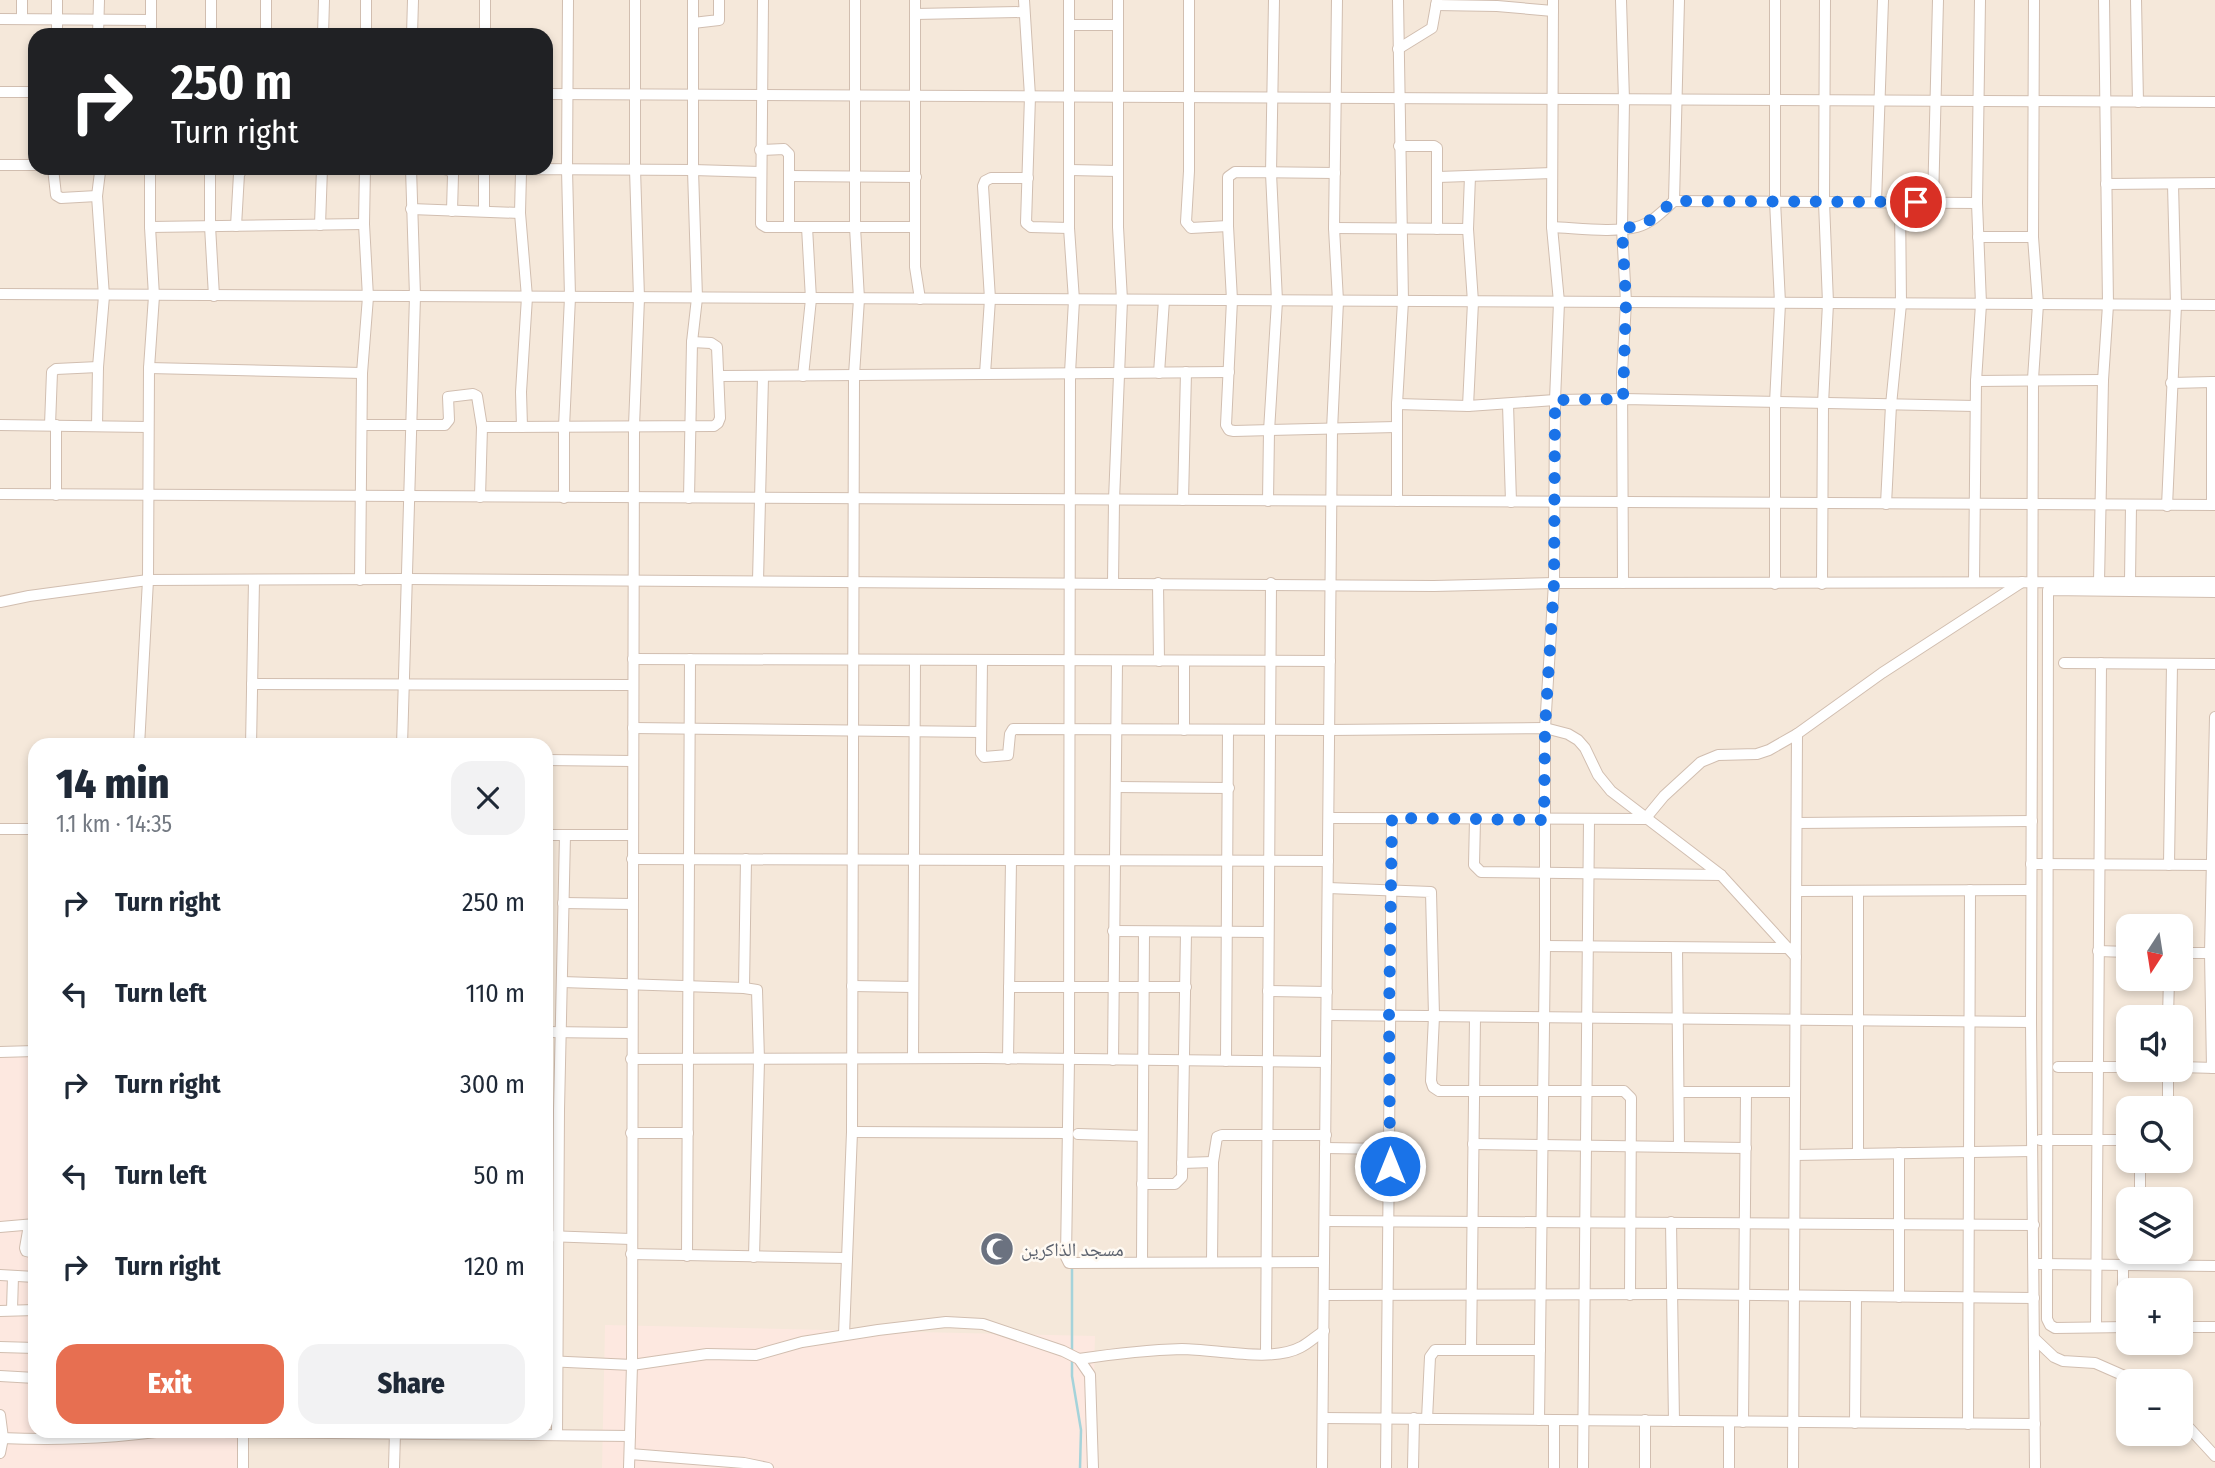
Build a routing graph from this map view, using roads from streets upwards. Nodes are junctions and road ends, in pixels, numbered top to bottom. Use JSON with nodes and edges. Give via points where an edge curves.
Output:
{"nodes":[{"id":1,"x":22,"y":0,"type":"edge"},
{"id":2,"x":57,"y":0,"type":"edge"},
{"id":3,"x":99,"y":0,"type":"edge"},
{"id":4,"x":151,"y":0,"type":"edge"},
{"id":5,"x":211,"y":0,"type":"edge"},
{"id":6,"x":266,"y":0,"type":"edge"},
{"id":7,"x":324,"y":0,"type":"edge"},
{"id":8,"x":366,"y":0,"type":"edge"},
{"id":9,"x":413,"y":0,"type":"edge"},
{"id":10,"x":485,"y":0,"type":"edge"},
{"id":11,"x":568,"y":0,"type":"edge"},
{"id":12,"x":635,"y":0,"type":"edge"},
{"id":13,"x":693,"y":0,"type":"edge"},
{"id":14,"x":719,"y":0,"type":"edge"},
{"id":15,"x":763,"y":0,"type":"edge"},
{"id":16,"x":855,"y":0,"type":"edge"},
{"id":17,"x":915,"y":0,"type":"edge"},
{"id":18,"x":951,"y":0,"type":"edge"},
{"id":19,"x":985,"y":0,"type":"edge"},
{"id":20,"x":1069,"y":0,"type":"edge"},
{"id":21,"x":1118,"y":0,"type":"edge"},
{"id":22,"x":1189,"y":0,"type":"edge"},
{"id":23,"x":1274,"y":0,"type":"edge"},
{"id":24,"x":1336,"y":0,"type":"edge"},
{"id":25,"x":1398,"y":0,"type":"edge"},
{"id":26,"x":1621,"y":0,"type":"edge"},
{"id":27,"x":1679,"y":0,"type":"edge"},
{"id":28,"x":1775,"y":0,"type":"edge"},
{"id":29,"x":1825,"y":0,"type":"edge"},
{"id":30,"x":1883,"y":0,"type":"edge"},
{"id":31,"x":1938,"y":0,"type":"edge"},
{"id":32,"x":1980,"y":0,"type":"edge"},
{"id":33,"x":2034,"y":0,"type":"edge"},
{"id":34,"x":2104,"y":0,"type":"edge"},
{"id":35,"x":2136,"y":0,"type":"edge"},
{"id":36,"x":1437,"y":3,"type":"edge"},
{"id":37,"x":1470,"y":3,"type":"edge"},
{"id":38,"x":1553,"y":5,"type":"edge"},
{"id":39,"x":1024,"y":6,"type":"edge"},
{"id":40,"x":952,"y":13,"type":"junction"},
{"id":41,"x":984,"y":13,"type":"junction"},
{"id":42,"x":915,"y":14,"type":"junction"},
{"id":43,"x":0,"y":19,"type":"edge"},
{"id":44,"x":22,"y":19,"type":"junction"},
{"id":45,"x":57,"y":19,"type":"junction"},
{"id":46,"x":98,"y":20,"type":"junction"},
{"id":47,"x":151,"y":20,"type":"junction"},
{"id":48,"x":694,"y":23,"type":"junction"},
{"id":49,"x":1069,"y":25,"type":"junction"},
{"id":50,"x":1118,"y":25,"type":"junction"},
{"id":51,"x":57,"y":28,"type":"edge"},
{"id":52,"x":99,"y":28,"type":"edge"},
{"id":53,"x":151,"y":28,"type":"edge"},
{"id":54,"x":211,"y":28,"type":"edge"},
{"id":55,"x":266,"y":28,"type":"edge"},
{"id":56,"x":323,"y":28,"type":"edge"},
{"id":57,"x":366,"y":28,"type":"edge"},
{"id":58,"x":412,"y":28,"type":"edge"},
{"id":59,"x":485,"y":28,"type":"edge"},
{"id":60,"x":1398,"y":49,"type":"junction"},
{"id":61,"x":0,"y":92,"type":"edge"},
{"id":62,"x":28,"y":92,"type":"edge"},
{"id":63,"x":553,"y":94,"type":"edge"},
{"id":64,"x":568,"y":94,"type":"junction"},
{"id":65,"x":635,"y":95,"type":"junction"},
{"id":66,"x":693,"y":95,"type":"junction"},
{"id":67,"x":762,"y":95,"type":"junction"},
{"id":68,"x":855,"y":96,"type":"junction"},
{"id":69,"x":1030,"y":96,"type":"junction"},
{"id":70,"x":915,"y":97,"type":"junction"},
{"id":71,"x":1069,"y":97,"type":"junction"},
{"id":72,"x":1118,"y":97,"type":"junction"},
{"id":73,"x":1189,"y":97,"type":"junction"},
{"id":74,"x":1274,"y":98,"type":"junction"},
{"id":75,"x":1336,"y":99,"type":"junction"},
{"id":76,"x":1398,"y":99,"type":"junction"},
{"id":77,"x":1552,"y":100,"type":"junction"},
{"id":78,"x":1624,"y":100,"type":"junction"},
{"id":79,"x":1677,"y":100,"type":"junction"},
{"id":80,"x":1775,"y":101,"type":"junction"},
{"id":81,"x":1825,"y":101,"type":"junction"},
{"id":82,"x":1879,"y":101,"type":"junction"},
{"id":83,"x":1934,"y":101,"type":"junction"},
{"id":84,"x":1978,"y":102,"type":"junction"},
{"id":85,"x":2034,"y":102,"type":"junction"},
{"id":86,"x":2105,"y":102,"type":"junction"},
{"id":87,"x":2138,"y":102,"type":"junction"},
{"id":88,"x":2215,"y":102,"type":"edge"},
{"id":89,"x":1399,"y":146,"type":"junction"},
{"id":90,"x":760,"y":150,"type":"junction"},
{"id":91,"x":0,"y":165,"type":"edge"},
{"id":92,"x":28,"y":165,"type":"edge"},
{"id":93,"x":553,"y":169,"type":"edge"},
{"id":94,"x":567,"y":169,"type":"junction"},
{"id":95,"x":635,"y":169,"type":"junction"},
{"id":96,"x":693,"y":170,"type":"junction"},
{"id":97,"x":1070,"y":170,"type":"junction"},
{"id":98,"x":1118,"y":171,"type":"junction"},
{"id":99,"x":761,"y":172,"type":"junction"},
{"id":100,"x":1271,"y":173,"type":"junction"},
{"id":101,"x":1335,"y":173,"type":"junction"},
{"id":102,"x":1552,"y":173,"type":"junction"},
{"id":103,"x":54,"y":175,"type":"edge"},
{"id":104,"x":100,"y":175,"type":"edge"},
{"id":105,"x":150,"y":175,"type":"edge"},
{"id":106,"x":210,"y":175,"type":"edge"},
{"id":107,"x":239,"y":175,"type":"edge"},
{"id":108,"x":322,"y":175,"type":"edge"},
{"id":109,"x":365,"y":175,"type":"edge"},
{"id":110,"x":411,"y":175,"type":"edge"},
{"id":111,"x":453,"y":175,"type":"edge"},
{"id":112,"x":484,"y":175,"type":"edge"},
{"id":113,"x":521,"y":175,"type":"edge"},
{"id":114,"x":790,"y":176,"type":"junction"},
{"id":115,"x":855,"y":176,"type":"junction"},
{"id":116,"x":1470,"y":176,"type":"junction"},
{"id":117,"x":916,"y":177,"type":"junction"},
{"id":118,"x":1438,"y":177,"type":"junction"},
{"id":119,"x":1028,"y":178,"type":"junction"},
{"id":120,"x":2215,"y":183,"type":"edge"},
{"id":121,"x":2106,"y":184,"type":"junction"},
{"id":122,"x":2173,"y":184,"type":"junction"},
{"id":123,"x":97,"y":196,"type":"junction"},
{"id":124,"x":1674,"y":201,"type":"junction"},
{"id":125,"x":1775,"y":201,"type":"junction"},
{"id":126,"x":1824,"y":202,"type":"junction"},
{"id":127,"x":1876,"y":202,"type":"junction"},
{"id":128,"x":1899,"y":202,"type":"junction"},
{"id":129,"x":1933,"y":203,"type":"junction"},
{"id":130,"x":1977,"y":203,"type":"junction"},
{"id":131,"x":411,"y":209,"type":"junction"},
{"id":132,"x":452,"y":211,"type":"junction"},
{"id":133,"x":484,"y":211,"type":"junction"},
{"id":134,"x":520,"y":213,"type":"junction"},
{"id":135,"x":364,"y":224,"type":"junction"},
{"id":136,"x":320,"y":225,"type":"junction"},
{"id":137,"x":210,"y":226,"type":"junction"},
{"id":138,"x":236,"y":226,"type":"junction"},
{"id":139,"x":1227,"y":226,"type":"junction"},
{"id":140,"x":150,"y":227,"type":"junction"},
{"id":141,"x":789,"y":227,"type":"junction"},
{"id":142,"x":807,"y":227,"type":"junction"},
{"id":143,"x":855,"y":227,"type":"junction"},
{"id":144,"x":915,"y":227,"type":"junction"},
{"id":145,"x":1552,"y":227,"type":"junction"},
{"id":146,"x":1069,"y":228,"type":"junction"},
{"id":147,"x":1334,"y":228,"type":"junction"},
{"id":148,"x":1400,"y":228,"type":"junction"},
{"id":149,"x":1437,"y":229,"type":"junction"},
{"id":150,"x":1468,"y":229,"type":"junction"},
{"id":151,"x":1622,"y":229,"type":"junction"},
{"id":152,"x":1978,"y":237,"type":"junction"},
{"id":153,"x":2033,"y":237,"type":"junction"},
{"id":154,"x":0,"y":294,"type":"edge"},
{"id":155,"x":104,"y":296,"type":"junction"},
{"id":156,"x":154,"y":296,"type":"junction"},
{"id":157,"x":214,"y":296,"type":"junction"},
{"id":158,"x":415,"y":296,"type":"junction"},
{"id":159,"x":368,"y":297,"type":"junction"},
{"id":160,"x":527,"y":297,"type":"junction"},
{"id":161,"x":570,"y":297,"type":"junction"},
{"id":162,"x":639,"y":298,"type":"junction"},
{"id":163,"x":697,"y":298,"type":"junction"},
{"id":164,"x":811,"y":299,"type":"junction"},
{"id":165,"x":859,"y":299,"type":"junction"},
{"id":166,"x":920,"y":299,"type":"junction"},
{"id":167,"x":990,"y":299,"type":"junction"},
{"id":168,"x":1074,"y":300,"type":"junction"},
{"id":169,"x":1122,"y":300,"type":"junction"},
{"id":170,"x":1164,"y":300,"type":"junction"},
{"id":171,"x":1232,"y":300,"type":"junction"},
{"id":172,"x":1277,"y":301,"type":"junction"},
{"id":173,"x":1338,"y":301,"type":"junction"},
{"id":174,"x":1403,"y":301,"type":"junction"},
{"id":175,"x":1473,"y":302,"type":"junction"},
{"id":176,"x":1559,"y":302,"type":"junction"},
{"id":177,"x":1626,"y":302,"type":"junction"},
{"id":178,"x":1780,"y":303,"type":"junction"},
{"id":179,"x":1828,"y":303,"type":"junction"},
{"id":180,"x":1901,"y":304,"type":"junction"},
{"id":181,"x":1981,"y":304,"type":"junction"},
{"id":182,"x":2038,"y":304,"type":"junction"},
{"id":183,"x":2108,"y":305,"type":"junction"},
{"id":184,"x":2176,"y":305,"type":"junction"},
{"id":185,"x":2215,"y":305,"type":"edge"},
{"id":186,"x":692,"y":342,"type":"junction"},
{"id":187,"x":98,"y":367,"type":"junction"},
{"id":188,"x":149,"y":368,"type":"junction"},
{"id":189,"x":1186,"y":372,"type":"junction"},
{"id":190,"x":1229,"y":372,"type":"junction"},
{"id":191,"x":362,"y":373,"type":"junction"},
{"id":192,"x":1070,"y":373,"type":"junction"},
{"id":193,"x":1118,"y":373,"type":"junction"},
{"id":194,"x":1159,"y":373,"type":"junction"},
{"id":195,"x":985,"y":374,"type":"junction"},
{"id":196,"x":854,"y":375,"type":"junction"},
{"id":197,"x":719,"y":376,"type":"junction"},
{"id":198,"x":803,"y":376,"type":"junction"},
{"id":199,"x":763,"y":377,"type":"junction"},
{"id":200,"x":2033,"y":379,"type":"junction"},
{"id":201,"x":2103,"y":380,"type":"junction"},
{"id":202,"x":1976,"y":381,"type":"junction"},
{"id":203,"x":2213,"y":382,"type":"edge"},
{"id":204,"x":2171,"y":383,"type":"junction"},
{"id":205,"x":1623,"y":399,"type":"junction"},
{"id":206,"x":1555,"y":400,"type":"junction"},
{"id":207,"x":1775,"y":403,"type":"junction"},
{"id":208,"x":1397,"y":404,"type":"junction"},
{"id":209,"x":1508,"y":404,"type":"junction"},
{"id":210,"x":1823,"y":404,"type":"junction"},
{"id":211,"x":1891,"y":405,"type":"junction"},
{"id":212,"x":1468,"y":406,"type":"junction"},
{"id":213,"x":1975,"y":406,"type":"junction"},
{"id":214,"x":409,"y":424,"type":"junction"},
{"id":215,"x":0,"y":425,"type":"edge"},
{"id":216,"x":53,"y":425,"type":"junction"},
{"id":217,"x":362,"y":425,"type":"junction"},
{"id":218,"x":97,"y":426,"type":"junction"},
{"id":219,"x":634,"y":426,"type":"junction"},
{"id":220,"x":690,"y":426,"type":"junction"},
{"id":221,"x":148,"y":427,"type":"junction"},
{"id":222,"x":482,"y":427,"type":"junction"},
{"id":223,"x":522,"y":427,"type":"junction"},
{"id":224,"x":564,"y":427,"type":"junction"},
{"id":225,"x":1396,"y":427,"type":"junction"},
{"id":226,"x":1332,"y":430,"type":"junction"},
{"id":227,"x":1269,"y":431,"type":"junction"},
{"id":228,"x":0,"y":494,"type":"edge"},
{"id":229,"x":55,"y":495,"type":"junction"},
{"id":230,"x":148,"y":496,"type":"junction"},
{"id":231,"x":409,"y":496,"type":"junction"},
{"id":232,"x":361,"y":497,"type":"junction"},
{"id":233,"x":480,"y":497,"type":"junction"},
{"id":234,"x":564,"y":498,"type":"junction"},
{"id":235,"x":634,"y":498,"type":"junction"},
{"id":236,"x":689,"y":498,"type":"junction"},
{"id":237,"x":758,"y":499,"type":"junction"},
{"id":238,"x":854,"y":499,"type":"junction"},
{"id":239,"x":1070,"y":500,"type":"junction"},
{"id":240,"x":1114,"y":500,"type":"junction"},
{"id":241,"x":1184,"y":500,"type":"junction"},
{"id":242,"x":1268,"y":500,"type":"junction"},
{"id":243,"x":1397,"y":501,"type":"junction"},
{"id":244,"x":1332,"y":502,"type":"junction"},
{"id":245,"x":1511,"y":502,"type":"junction"},
{"id":246,"x":1553,"y":503,"type":"junction"},
{"id":247,"x":1623,"y":503,"type":"junction"},
{"id":248,"x":1775,"y":504,"type":"junction"},
{"id":249,"x":1822,"y":504,"type":"junction"},
{"id":250,"x":1886,"y":504,"type":"junction"},
{"id":251,"x":1974,"y":505,"type":"junction"},
{"id":252,"x":2033,"y":505,"type":"junction"},
{"id":253,"x":2102,"y":505,"type":"junction"},
{"id":254,"x":2131,"y":505,"type":"junction"},
{"id":255,"x":2213,"y":505,"type":"edge"},
{"id":256,"x":2167,"y":506,"type":"junction"},
{"id":257,"x":408,"y":579,"type":"junction"},
{"id":258,"x":148,"y":580,"type":"junction"},
{"id":259,"x":254,"y":580,"type":"junction"},
{"id":260,"x":360,"y":580,"type":"junction"},
{"id":261,"x":633,"y":581,"type":"junction"},
{"id":262,"x":758,"y":581,"type":"junction"},
{"id":263,"x":2027,"y":581,"type":"junction"},
{"id":264,"x":853,"y":582,"type":"junction"},
{"id":265,"x":1974,"y":582,"type":"junction"},
{"id":266,"x":2099,"y":582,"type":"junction"},
{"id":267,"x":2130,"y":582,"type":"junction"},
{"id":268,"x":2215,"y":582,"type":"edge"},
{"id":269,"x":1070,"y":583,"type":"junction"},
{"id":270,"x":1113,"y":583,"type":"junction"},
{"id":271,"x":1158,"y":583,"type":"junction"},
{"id":272,"x":1271,"y":583,"type":"junction"},
{"id":273,"x":1554,"y":583,"type":"junction"},
{"id":274,"x":1623,"y":583,"type":"junction"},
{"id":275,"x":1822,"y":583,"type":"junction"},
{"id":276,"x":1331,"y":584,"type":"junction"},
{"id":277,"x":1775,"y":584,"type":"junction"},
{"id":278,"x":2215,"y":592,"type":"edge"},
{"id":279,"x":0,"y":603,"type":"edge"},
{"id":280,"x":633,"y":659,"type":"junction"},
{"id":281,"x":690,"y":659,"type":"junction"},
{"id":282,"x":853,"y":660,"type":"junction"},
{"id":283,"x":915,"y":660,"type":"junction"},
{"id":284,"x":982,"y":660,"type":"junction"},
{"id":285,"x":1070,"y":660,"type":"junction"},
{"id":286,"x":1116,"y":661,"type":"junction"},
{"id":287,"x":1159,"y":661,"type":"junction"},
{"id":288,"x":1184,"y":661,"type":"junction"},
{"id":289,"x":1270,"y":661,"type":"junction"},
{"id":290,"x":1330,"y":661,"type":"junction"},
{"id":291,"x":2064,"y":663,"type":"dead end"},
{"id":292,"x":2101,"y":663,"type":"junction"},
{"id":293,"x":2172,"y":664,"type":"junction"},
{"id":294,"x":2215,"y":664,"type":"edge"},
{"id":295,"x":252,"y":684,"type":"junction"},
{"id":296,"x":633,"y":685,"type":"junction"},
{"id":297,"x":404,"y":686,"type":"junction"},
{"id":298,"x":2215,"y":717,"type":"edge"},
{"id":299,"x":1545,"y":728,"type":"junction"},
{"id":300,"x":633,"y":729,"type":"junction"},
{"id":301,"x":690,"y":729,"type":"junction"},
{"id":302,"x":1069,"y":730,"type":"junction"},
{"id":303,"x":1116,"y":730,"type":"junction"},
{"id":304,"x":1184,"y":730,"type":"junction"},
{"id":305,"x":1228,"y":730,"type":"junction"},
{"id":306,"x":1270,"y":730,"type":"junction"},
{"id":307,"x":1329,"y":730,"type":"junction"},
{"id":308,"x":854,"y":732,"type":"junction"},
{"id":309,"x":914,"y":732,"type":"junction"},
{"id":310,"x":981,"y":732,"type":"junction"},
{"id":311,"x":1797,"y":734,"type":"junction"},
{"id":312,"x":139,"y":738,"type":"edge"},
{"id":313,"x":251,"y":738,"type":"edge"},
{"id":314,"x":402,"y":738,"type":"edge"},
{"id":315,"x":553,"y":760,"type":"edge"},
{"id":316,"x":632,"y":761,"type":"junction"},
{"id":317,"x":1116,"y":787,"type":"junction"},
{"id":318,"x":1229,"y":788,"type":"junction"},
{"id":319,"x":1329,"y":818,"type":"junction"},
{"id":320,"x":1392,"y":818,"type":"junction"},
{"id":321,"x":1475,"y":819,"type":"junction"},
{"id":322,"x":1645,"y":819,"type":"junction"},
{"id":323,"x":1544,"y":820,"type":"junction"},
{"id":324,"x":1588,"y":820,"type":"junction"},
{"id":325,"x":2032,"y":821,"type":"junction"},
{"id":326,"x":1797,"y":823,"type":"junction"},
{"id":327,"x":0,"y":829,"type":"edge"},
{"id":328,"x":28,"y":829,"type":"edge"},
{"id":329,"x":553,"y":835,"type":"edge"},
{"id":330,"x":565,"y":835,"type":"junction"},
{"id":331,"x":632,"y":835,"type":"junction"},
{"id":332,"x":632,"y":859,"type":"junction"},
{"id":333,"x":690,"y":859,"type":"junction"},
{"id":334,"x":746,"y":859,"type":"junction"},
{"id":335,"x":852,"y":860,"type":"junction"},
{"id":336,"x":913,"y":860,"type":"junction"},
{"id":337,"x":1069,"y":860,"type":"junction"},
{"id":338,"x":1011,"y":861,"type":"junction"},
{"id":339,"x":1114,"y":861,"type":"junction"},
{"id":340,"x":1227,"y":861,"type":"junction"},
{"id":341,"x":1269,"y":861,"type":"junction"},
{"id":342,"x":1328,"y":861,"type":"junction"},
{"id":343,"x":2031,"y":864,"type":"junction"},
{"id":344,"x":2048,"y":864,"type":"junction"},
{"id":345,"x":2099,"y":864,"type":"junction"},
{"id":346,"x":2169,"y":865,"type":"junction"},
{"id":347,"x":2213,"y":865,"type":"edge"},
{"id":348,"x":1545,"y":873,"type":"junction"},
{"id":349,"x":1588,"y":873,"type":"junction"},
{"id":350,"x":1721,"y":875,"type":"junction"},
{"id":351,"x":1328,"y":888,"type":"junction"},
{"id":352,"x":1392,"y":890,"type":"junction"},
{"id":353,"x":1970,"y":890,"type":"junction"},
{"id":354,"x":2031,"y":890,"type":"junction"},
{"id":355,"x":1797,"y":891,"type":"junction"},
{"id":356,"x":1858,"y":891,"type":"junction"},
{"id":357,"x":563,"y":903,"type":"junction"},
{"id":358,"x":632,"y":904,"type":"junction"},
{"id":359,"x":1114,"y":931,"type":"junction"},
{"id":360,"x":1144,"y":932,"type":"junction"},
{"id":361,"x":1186,"y":932,"type":"junction"},
{"id":362,"x":1227,"y":932,"type":"junction"},
{"id":363,"x":1268,"y":932,"type":"junction"},
{"id":364,"x":1545,"y":946,"type":"junction"},
{"id":365,"x":1588,"y":946,"type":"junction"},
{"id":366,"x":1677,"y":948,"type":"junction"},
{"id":367,"x":2098,"y":951,"type":"junction"},
{"id":368,"x":2116,"y":952,"type":"edge"},
{"id":369,"x":1793,"y":953,"type":"junction"},
{"id":370,"x":2193,"y":953,"type":"edge"},
{"id":371,"x":2212,"y":953,"type":"edge"},
{"id":372,"x":562,"y":982,"type":"junction"},
{"id":373,"x":631,"y":984,"type":"junction"},
{"id":374,"x":688,"y":985,"type":"junction"},
{"id":375,"x":852,"y":986,"type":"junction"},
{"id":376,"x":913,"y":987,"type":"junction"},
{"id":377,"x":1009,"y":987,"type":"junction"},
{"id":378,"x":1069,"y":987,"type":"junction"},
{"id":379,"x":1113,"y":987,"type":"junction"},
{"id":380,"x":1186,"y":987,"type":"junction"},
{"id":381,"x":744,"y":988,"type":"junction"},
{"id":382,"x":1144,"y":988,"type":"junction"},
{"id":383,"x":1268,"y":991,"type":"junction"},
{"id":384,"x":1327,"y":992,"type":"junction"},
{"id":385,"x":2213,"y":994,"type":"edge"},
{"id":386,"x":1327,"y":1015,"type":"junction"},
{"id":387,"x":1389,"y":1016,"type":"junction"},
{"id":388,"x":1433,"y":1016,"type":"junction"},
{"id":389,"x":1475,"y":1017,"type":"junction"},
{"id":390,"x":1544,"y":1017,"type":"junction"},
{"id":391,"x":1587,"y":1018,"type":"junction"},
{"id":392,"x":1678,"y":1018,"type":"junction"},
{"id":393,"x":1796,"y":1020,"type":"junction"},
{"id":394,"x":1858,"y":1020,"type":"junction"},
{"id":395,"x":1970,"y":1022,"type":"junction"},
{"id":396,"x":2031,"y":1022,"type":"junction"},
{"id":397,"x":561,"y":1031,"type":"junction"},
{"id":398,"x":553,"y":1032,"type":"edge"},
{"id":399,"x":631,"y":1033,"type":"junction"},
{"id":400,"x":28,"y":1051,"type":"edge"},
{"id":401,"x":0,"y":1052,"type":"edge"},
{"id":402,"x":914,"y":1058,"type":"junction"},
{"id":403,"x":631,"y":1059,"type":"junction"},
{"id":404,"x":852,"y":1059,"type":"junction"},
{"id":405,"x":1008,"y":1059,"type":"junction"},
{"id":406,"x":1069,"y":1059,"type":"junction"},
{"id":407,"x":688,"y":1060,"type":"junction"},
{"id":408,"x":759,"y":1060,"type":"junction"},
{"id":409,"x":1113,"y":1060,"type":"junction"},
{"id":410,"x":1143,"y":1061,"type":"junction"},
{"id":411,"x":1184,"y":1061,"type":"junction"},
{"id":412,"x":1226,"y":1061,"type":"junction"},
{"id":413,"x":1268,"y":1062,"type":"junction"},
{"id":414,"x":1326,"y":1062,"type":"junction"},
{"id":415,"x":2058,"y":1067,"type":"dead end"},
{"id":416,"x":2098,"y":1067,"type":"junction"},
{"id":417,"x":2116,"y":1067,"type":"edge"},
{"id":418,"x":2193,"y":1067,"type":"edge"},
{"id":419,"x":2213,"y":1068,"type":"edge"},
{"id":420,"x":1474,"y":1091,"type":"junction"},
{"id":421,"x":1543,"y":1091,"type":"junction"},
{"id":422,"x":1586,"y":1091,"type":"junction"},
{"id":423,"x":1679,"y":1092,"type":"junction"},
{"id":424,"x":1795,"y":1092,"type":"junction"},
{"id":425,"x":1746,"y":1093,"type":"junction"},
{"id":426,"x":553,"y":1110,"type":"edge"},
{"id":427,"x":559,"y":1110,"type":"junction"},
{"id":428,"x":852,"y":1132,"type":"junction"},
{"id":429,"x":631,"y":1133,"type":"junction"},
{"id":430,"x":688,"y":1133,"type":"junction"},
{"id":431,"x":1073,"y":1134,"type":"junction"},
{"id":432,"x":1326,"y":1135,"type":"junction"},
{"id":433,"x":1142,"y":1136,"type":"junction"},
{"id":434,"x":1268,"y":1136,"type":"junction"},
{"id":435,"x":2047,"y":1140,"type":"junction"},
{"id":436,"x":2098,"y":1140,"type":"junction"},
{"id":437,"x":2116,"y":1140,"type":"edge"},
{"id":438,"x":1473,"y":1144,"type":"junction"},
{"id":439,"x":1543,"y":1144,"type":"junction"},
{"id":440,"x":1586,"y":1144,"type":"junction"},
{"id":441,"x":1630,"y":1144,"type":"junction"},
{"id":442,"x":2032,"y":1145,"type":"junction"},
{"id":443,"x":1679,"y":1146,"type":"junction"},
{"id":444,"x":1746,"y":1147,"type":"junction"},
{"id":445,"x":1325,"y":1148,"type":"junction"},
{"id":446,"x":1390,"y":1149,"type":"junction"},
{"id":447,"x":1969,"y":1152,"type":"junction"},
{"id":448,"x":1899,"y":1153,"type":"junction"},
{"id":449,"x":1858,"y":1154,"type":"junction"},
{"id":450,"x":1795,"y":1155,"type":"junction"},
{"id":451,"x":1213,"y":1161,"type":"junction"},
{"id":452,"x":1182,"y":1163,"type":"junction"},
{"id":453,"x":1142,"y":1184,"type":"junction"},
{"id":454,"x":1389,"y":1220,"type":"junction"},
{"id":455,"x":1325,"y":1221,"type":"junction"},
{"id":456,"x":1472,"y":1222,"type":"junction"},
{"id":457,"x":1542,"y":1222,"type":"junction"},
{"id":458,"x":1586,"y":1222,"type":"junction"},
{"id":459,"x":1631,"y":1222,"type":"junction"},
{"id":460,"x":1671,"y":1222,"type":"junction"},
{"id":461,"x":1746,"y":1223,"type":"junction"},
{"id":462,"x":1794,"y":1223,"type":"junction"},
{"id":463,"x":1900,"y":1223,"type":"junction"},
{"id":464,"x":28,"y":1225,"type":"edge"},
{"id":465,"x":1969,"y":1225,"type":"junction"},
{"id":466,"x":2034,"y":1225,"type":"junction"},
{"id":467,"x":0,"y":1227,"type":"edge"},
{"id":468,"x":553,"y":1237,"type":"edge"},
{"id":469,"x":558,"y":1237,"type":"junction"},
{"id":470,"x":631,"y":1239,"type":"junction"},
{"id":471,"x":631,"y":1254,"type":"junction"},
{"id":472,"x":687,"y":1256,"type":"junction"},
{"id":473,"x":754,"y":1257,"type":"junction"},
{"id":474,"x":846,"y":1258,"type":"junction"},
{"id":475,"x":1142,"y":1262,"type":"junction"},
{"id":476,"x":1212,"y":1262,"type":"junction"},
{"id":477,"x":1268,"y":1262,"type":"junction"},
{"id":478,"x":1324,"y":1262,"type":"junction"},
{"id":479,"x":2047,"y":1264,"type":"junction"},
{"id":480,"x":2096,"y":1264,"type":"junction"},
{"id":481,"x":2116,"y":1264,"type":"edge"},
{"id":482,"x":2123,"y":1264,"type":"joint"},
{"id":483,"x":2034,"y":1265,"type":"junction"},
{"id":484,"x":2140,"y":1265,"type":"joint"},
{"id":485,"x":2215,"y":1266,"type":"edge"},
{"id":486,"x":0,"y":1275,"type":"edge"},
{"id":487,"x":13,"y":1276,"type":"junction"},
{"id":488,"x":28,"y":1277,"type":"edge"},
{"id":489,"x":2124,"y":1278,"type":"edge"},
{"id":490,"x":1671,"y":1294,"type":"junction"},
{"id":491,"x":1324,"y":1295,"type":"junction"},
{"id":492,"x":1471,"y":1295,"type":"junction"},
{"id":493,"x":1630,"y":1295,"type":"junction"},
{"id":494,"x":1388,"y":1296,"type":"junction"},
{"id":495,"x":1540,"y":1296,"type":"junction"},
{"id":496,"x":1585,"y":1296,"type":"junction"},
{"id":497,"x":1745,"y":1296,"type":"junction"},
{"id":498,"x":1794,"y":1296,"type":"junction"},
{"id":499,"x":1856,"y":1297,"type":"junction"},
{"id":500,"x":1899,"y":1297,"type":"junction"},
{"id":501,"x":1969,"y":1298,"type":"junction"},
{"id":502,"x":2034,"y":1298,"type":"junction"},
{"id":503,"x":12,"y":1310,"type":"junction"},
{"id":504,"x":28,"y":1310,"type":"edge"},
{"id":505,"x":0,"y":1311,"type":"edge"},
{"id":506,"x":2096,"y":1327,"type":"junction"},
{"id":507,"x":2116,"y":1327,"type":"edge"},
{"id":508,"x":2193,"y":1327,"type":"edge"},
{"id":509,"x":2215,"y":1328,"type":"edge"},
{"id":510,"x":1324,"y":1331,"type":"junction"},
{"id":511,"x":844,"y":1335,"type":"junction"},
{"id":512,"x":2035,"y":1339,"type":"junction"},
{"id":513,"x":553,"y":1341,"type":"edge"},
{"id":514,"x":0,"y":1347,"type":"edge"},
{"id":515,"x":28,"y":1348,"type":"edge"},
{"id":516,"x":1471,"y":1350,"type":"junction"},
{"id":517,"x":1540,"y":1350,"type":"junction"},
{"id":518,"x":1266,"y":1353,"type":"junction"},
{"id":519,"x":1079,"y":1359,"type":"junction"},
{"id":520,"x":553,"y":1362,"type":"edge"},
{"id":521,"x":632,"y":1365,"type":"junction"},
{"id":522,"x":2116,"y":1372,"type":"edge"},
{"id":523,"x":0,"y":1376,"type":"edge"},
{"id":524,"x":553,"y":1377,"type":"edge"},
{"id":525,"x":28,"y":1378,"type":"edge"},
{"id":526,"x":0,"y":1415,"type":"edge"},
{"id":527,"x":1323,"y":1418,"type":"junction"},
{"id":528,"x":1387,"y":1418,"type":"junction"},
{"id":529,"x":1414,"y":1418,"type":"junction"},
{"id":530,"x":1427,"y":1419,"type":"junction"},
{"id":531,"x":1539,"y":1420,"type":"junction"},
{"id":532,"x":1554,"y":1420,"type":"junction"},
{"id":533,"x":1584,"y":1420,"type":"junction"},
{"id":534,"x":1645,"y":1420,"type":"junction"},
{"id":535,"x":1674,"y":1421,"type":"junction"},
{"id":536,"x":1729,"y":1422,"type":"junction"},
{"id":537,"x":1742,"y":1422,"type":"junction"},
{"id":538,"x":1793,"y":1422,"type":"junction"},
{"id":539,"x":1855,"y":1423,"type":"junction"},
{"id":540,"x":1968,"y":1424,"type":"junction"},
{"id":541,"x":2035,"y":1424,"type":"junction"},
{"id":542,"x":2193,"y":1432,"type":"edge"},
{"id":543,"x":553,"y":1435,"type":"edge"},
{"id":544,"x":557,"y":1435,"type":"junction"},
{"id":545,"x":630,"y":1436,"type":"junction"},
{"id":546,"x":1,"y":1438,"type":"edge"},
{"id":547,"x":105,"y":1438,"type":"edge"},
{"id":548,"x":243,"y":1438,"type":"edge"},
{"id":549,"x":395,"y":1438,"type":"edge"},
{"id":550,"x":0,"y":1453,"type":"edge"},
{"id":551,"x":629,"y":1454,"type":"junction"},
{"id":552,"x":2215,"y":1456,"type":"edge"},
{"id":553,"x":243,"y":1468,"type":"edge"},
{"id":554,"x":394,"y":1468,"type":"edge"},
{"id":555,"x":629,"y":1468,"type":"edge"},
{"id":556,"x":768,"y":1468,"type":"edge"},
{"id":557,"x":1093,"y":1468,"type":"edge"},
{"id":558,"x":1322,"y":1468,"type":"edge"},
{"id":559,"x":1386,"y":1468,"type":"edge"},
{"id":560,"x":1413,"y":1468,"type":"edge"},
{"id":561,"x":1554,"y":1468,"type":"edge"},
{"id":562,"x":1583,"y":1468,"type":"edge"},
{"id":563,"x":1645,"y":1468,"type":"edge"},
{"id":564,"x":1729,"y":1468,"type":"edge"},
{"id":565,"x":1793,"y":1468,"type":"edge"},
{"id":566,"x":2035,"y":1468,"type":"edge"}],
"edges":[{"from":1,"to":44,"type":"street"},
{"from":2,"to":45,"type":"street"},
{"from":3,"to":46,"type":"street"},
{"from":4,"to":47,"type":"street"},
{"from":5,"to":54,"type":"street"},
{"from":6,"to":55,"type":"street"},
{"from":7,"to":56,"type":"street"},
{"from":8,"to":57,"type":"street"},
{"from":9,"to":58,"type":"street"},
{"from":10,"to":59,"type":"street"},
{"from":11,"to":64,"type":"street"},
{"from":12,"to":65,"type":"street"},
{"from":13,"to":48,"type":"street"},
{"from":14,"to":48,"type":"street","via":[[719,20]]},
{"from":15,"to":67,"type":"street"},
{"from":16,"to":68,"type":"street"},
{"from":17,"to":42,"type":"street"},
{"from":18,"to":40,"type":"street"},
{"from":19,"to":41,"type":"street"},
{"from":20,"to":49,"type":"street"},
{"from":21,"to":50,"type":"street"},
{"from":22,"to":73,"type":"street"},
{"from":23,"to":74,"type":"street"},
{"from":24,"to":75,"type":"street"},
{"from":25,"to":60,"type":"street"},
{"from":26,"to":78,"type":"street"},
{"from":27,"to":79,"type":"street"},
{"from":28,"to":80,"type":"street"},
{"from":29,"to":81,"type":"street"},
{"from":30,"to":82,"type":"street"},
{"from":31,"to":83,"type":"street"},
{"from":32,"to":84,"type":"street"},
{"from":33,"to":85,"type":"street"},
{"from":34,"to":86,"type":"street"},
{"from":35,"to":87,"type":"street"},
{"from":36,"to":37,"type":"street"},
{"from":36,"to":60,"type":"street","via":[[1432,28]]},
{"from":37,"to":38,"type":"street"},
{"from":38,"to":77,"type":"street"},
{"from":39,"to":41,"type":"street"},
{"from":39,"to":69,"type":"street"},
{"from":40,"to":41,"type":"street"},
{"from":40,"to":42,"type":"street"},
{"from":42,"to":70,"type":"street"},
{"from":43,"to":44,"type":"street"},
{"from":44,"to":45,"type":"street"},
{"from":45,"to":46,"type":"street"},
{"from":45,"to":51,"type":"street"},
{"from":46,"to":47,"type":"street"},
{"from":46,"to":52,"type":"street"},
{"from":47,"to":53,"type":"street"},
{"from":48,"to":66,"type":"street"},
{"from":49,"to":50,"type":"street"},
{"from":49,"to":71,"type":"street"},
{"from":50,"to":72,"type":"street"},
{"from":60,"to":76,"type":"street"},
{"from":61,"to":62,"type":"street"},
{"from":63,"to":64,"type":"street"},
{"from":64,"to":65,"type":"street"},
{"from":64,"to":94,"type":"street"},
{"from":65,"to":66,"type":"street"},
{"from":65,"to":95,"type":"street"},
{"from":66,"to":67,"type":"street"},
{"from":66,"to":96,"type":"street"},
{"from":67,"to":68,"type":"street"},
{"from":67,"to":90,"type":"street"},
{"from":68,"to":70,"type":"street"},
{"from":68,"to":115,"type":"street"},
{"from":69,"to":70,"type":"street"},
{"from":69,"to":71,"type":"street"},
{"from":69,"to":119,"type":"street"},
{"from":70,"to":117,"type":"street"},
{"from":71,"to":72,"type":"street"},
{"from":71,"to":97,"type":"street"},
{"from":72,"to":73,"type":"street"},
{"from":72,"to":98,"type":"street"},
{"from":73,"to":74,"type":"street"},
{"from":73,"to":139,"type":"street","via":[[1186,222],[1191,228]]},
{"from":74,"to":75,"type":"street"},
{"from":74,"to":100,"type":"street"},
{"from":75,"to":76,"type":"street"},
{"from":75,"to":101,"type":"street"},
{"from":76,"to":77,"type":"street"},
{"from":76,"to":89,"type":"street"},
{"from":77,"to":78,"type":"street"},
{"from":77,"to":102,"type":"street"},
{"from":78,"to":79,"type":"street"},
{"from":78,"to":151,"type":"street"},
{"from":79,"to":80,"type":"street"},
{"from":79,"to":124,"type":"street"},
{"from":80,"to":81,"type":"street"},
{"from":80,"to":125,"type":"street"},
{"from":81,"to":82,"type":"street"},
{"from":81,"to":126,"type":"street"},
{"from":82,"to":83,"type":"street"},
{"from":82,"to":127,"type":"street"},
{"from":83,"to":84,"type":"street"},
{"from":83,"to":129,"type":"street"},
{"from":84,"to":85,"type":"street"},
{"from":84,"to":130,"type":"street"},
{"from":85,"to":86,"type":"street"},
{"from":85,"to":153,"type":"street"},
{"from":86,"to":87,"type":"street"},
{"from":86,"to":121,"type":"street"},
{"from":87,"to":88,"type":"street"},
{"from":89,"to":118,"type":"street","via":[[1436,147]]},
{"from":89,"to":148,"type":"street"},
{"from":90,"to":99,"type":"street"},
{"from":90,"to":114,"type":"street","via":[[788,150]]},
{"from":91,"to":92,"type":"street"},
{"from":93,"to":94,"type":"street"},
{"from":94,"to":95,"type":"street"},
{"from":94,"to":161,"type":"street"},
{"from":95,"to":96,"type":"street"},
{"from":95,"to":162,"type":"street"},
{"from":96,"to":99,"type":"street"},
{"from":96,"to":163,"type":"street"},
{"from":97,"to":98,"type":"street"},
{"from":97,"to":146,"type":"street"},
{"from":98,"to":169,"type":"street"},
{"from":99,"to":141,"type":"street","via":[[761,224]]},
{"from":100,"to":101,"type":"street"},
{"from":100,"to":139,"type":"street","via":[[1230,174]]},
{"from":100,"to":172,"type":"street"},
{"from":101,"to":147,"type":"street"},
{"from":102,"to":116,"type":"street"},
{"from":102,"to":145,"type":"street"},
{"from":103,"to":123,"type":"street","via":[[56,195],[61,198]]},
{"from":104,"to":123,"type":"street"},
{"from":105,"to":140,"type":"street"},
{"from":106,"to":137,"type":"street"},
{"from":107,"to":138,"type":"street"},
{"from":108,"to":136,"type":"street"},
{"from":109,"to":135,"type":"street"},
{"from":110,"to":131,"type":"street"},
{"from":111,"to":132,"type":"street"},
{"from":112,"to":133,"type":"street"},
{"from":113,"to":134,"type":"street"},
{"from":114,"to":115,"type":"street"},
{"from":114,"to":141,"type":"street"},
{"from":115,"to":117,"type":"street"},
{"from":115,"to":143,"type":"street"},
{"from":116,"to":118,"type":"street"},
{"from":116,"to":150,"type":"street"},
{"from":117,"to":144,"type":"street"},
{"from":118,"to":149,"type":"street"},
{"from":119,"to":146,"type":"street","via":[[1027,226]]},
{"from":119,"to":167,"type":"street","via":[[991,178],[983,186]]},
{"from":120,"to":122,"type":"street"},
{"from":121,"to":122,"type":"street"},
{"from":121,"to":183,"type":"street"},
{"from":122,"to":184,"type":"street"},
{"from":123,"to":155,"type":"street"},
{"from":124,"to":125,"type":"street"},
{"from":124,"to":151,"type":"street","via":[[1645,224]]},
{"from":125,"to":126,"type":"street"},
{"from":125,"to":178,"type":"street"},
{"from":126,"to":127,"type":"street"},
{"from":126,"to":179,"type":"street"},
{"from":127,"to":128,"type":"street"},
{"from":128,"to":129,"type":"street"},
{"from":128,"to":180,"type":"street"},
{"from":129,"to":130,"type":"street"},
{"from":130,"to":152,"type":"street"},
{"from":131,"to":132,"type":"street"},
{"from":131,"to":158,"type":"street"},
{"from":132,"to":133,"type":"street"},
{"from":133,"to":134,"type":"street"},
{"from":134,"to":160,"type":"street"},
{"from":135,"to":136,"type":"street"},
{"from":135,"to":159,"type":"street"},
{"from":136,"to":138,"type":"street"},
{"from":137,"to":138,"type":"street"},
{"from":137,"to":140,"type":"street"},
{"from":137,"to":157,"type":"street"},
{"from":139,"to":171,"type":"street"},
{"from":140,"to":156,"type":"street"},
{"from":141,"to":142,"type":"street"},
{"from":142,"to":143,"type":"street"},
{"from":142,"to":164,"type":"street"},
{"from":143,"to":144,"type":"street"},
{"from":143,"to":165,"type":"street"},
{"from":144,"to":166,"type":"street"},
{"from":145,"to":151,"type":"street"},
{"from":145,"to":176,"type":"street"},
{"from":146,"to":168,"type":"street"},
{"from":147,"to":148,"type":"street"},
{"from":147,"to":173,"type":"street"},
{"from":148,"to":149,"type":"street"},
{"from":148,"to":174,"type":"street"},
{"from":149,"to":150,"type":"street"},
{"from":150,"to":175,"type":"street"},
{"from":151,"to":177,"type":"street"},
{"from":152,"to":153,"type":"street"},
{"from":152,"to":181,"type":"street"},
{"from":153,"to":182,"type":"street"},
{"from":154,"to":155,"type":"street"},
{"from":155,"to":156,"type":"street"},
{"from":155,"to":187,"type":"street"},
{"from":156,"to":157,"type":"street"},
{"from":156,"to":188,"type":"street"},
{"from":157,"to":159,"type":"street"},
{"from":158,"to":159,"type":"street"},
{"from":158,"to":160,"type":"street"},
{"from":158,"to":214,"type":"street"},
{"from":159,"to":191,"type":"street"},
{"from":160,"to":161,"type":"street"},
{"from":160,"to":223,"type":"street"},
{"from":161,"to":162,"type":"street"},
{"from":161,"to":224,"type":"street"},
{"from":162,"to":163,"type":"street"},
{"from":162,"to":219,"type":"street"},
{"from":163,"to":164,"type":"street"},
{"from":163,"to":186,"type":"street"},
{"from":164,"to":165,"type":"street"},
{"from":164,"to":198,"type":"street"},
{"from":165,"to":166,"type":"street"},
{"from":165,"to":196,"type":"street"},
{"from":166,"to":167,"type":"street"},
{"from":167,"to":168,"type":"street"},
{"from":167,"to":195,"type":"street"},
{"from":168,"to":169,"type":"street"},
{"from":168,"to":192,"type":"street"},
{"from":169,"to":170,"type":"street"},
{"from":169,"to":193,"type":"street"},
{"from":170,"to":171,"type":"street"},
{"from":170,"to":194,"type":"street"},
{"from":171,"to":172,"type":"street"},
{"from":171,"to":190,"type":"street"},
{"from":172,"to":173,"type":"street"},
{"from":172,"to":227,"type":"street"},
{"from":173,"to":174,"type":"street"},
{"from":173,"to":226,"type":"street"},
{"from":174,"to":175,"type":"street"},
{"from":174,"to":208,"type":"street"},
{"from":175,"to":176,"type":"street"},
{"from":175,"to":212,"type":"street"},
{"from":176,"to":177,"type":"street"},
{"from":176,"to":206,"type":"street"},
{"from":177,"to":178,"type":"street"},
{"from":177,"to":205,"type":"street"},
{"from":178,"to":179,"type":"street"},
{"from":178,"to":207,"type":"street"},
{"from":179,"to":180,"type":"street"},
{"from":179,"to":210,"type":"street"},
{"from":180,"to":181,"type":"street"},
{"from":180,"to":211,"type":"street"},
{"from":181,"to":182,"type":"street"},
{"from":181,"to":202,"type":"street"},
{"from":182,"to":183,"type":"street"},
{"from":182,"to":200,"type":"street"},
{"from":183,"to":184,"type":"street"},
{"from":183,"to":201,"type":"street"},
{"from":184,"to":185,"type":"street"},
{"from":184,"to":204,"type":"street"},
{"from":186,"to":197,"type":"street","via":[[717,347]]},
{"from":186,"to":220,"type":"street"},
{"from":187,"to":216,"type":"street","via":[[52,372]]},
{"from":187,"to":218,"type":"street"},
{"from":188,"to":191,"type":"street"},
{"from":188,"to":221,"type":"street"},
{"from":189,"to":190,"type":"street"},
{"from":189,"to":194,"type":"street"},
{"from":189,"to":241,"type":"street"},
{"from":190,"to":227,"type":"street","via":[[1229,430]]},
{"from":191,"to":217,"type":"street"},
{"from":192,"to":193,"type":"street"},
{"from":192,"to":195,"type":"street"},
{"from":192,"to":239,"type":"street"},
{"from":193,"to":194,"type":"street"},
{"from":193,"to":240,"type":"street"},
{"from":195,"to":196,"type":"street"},
{"from":196,"to":198,"type":"street"},
{"from":196,"to":238,"type":"street"},
{"from":197,"to":199,"type":"street"},
{"from":197,"to":220,"type":"street","via":[[718,424]]},
{"from":198,"to":199,"type":"street"},
{"from":199,"to":237,"type":"street"},
{"from":200,"to":201,"type":"street"},
{"from":200,"to":202,"type":"street"},
{"from":200,"to":252,"type":"street"},
{"from":201,"to":253,"type":"street"},
{"from":202,"to":213,"type":"street"},
{"from":203,"to":204,"type":"street"},
{"from":203,"to":255,"type":"street"},
{"from":204,"to":256,"type":"street"},
{"from":205,"to":206,"type":"street"},
{"from":205,"to":207,"type":"street"},
{"from":205,"to":247,"type":"street"},
{"from":206,"to":209,"type":"street"},
{"from":206,"to":246,"type":"street"},
{"from":207,"to":210,"type":"street"},
{"from":207,"to":248,"type":"street"},
{"from":208,"to":212,"type":"street"},
{"from":208,"to":225,"type":"street"},
{"from":209,"to":212,"type":"street"},
{"from":209,"to":245,"type":"street"},
{"from":210,"to":211,"type":"street"},
{"from":210,"to":249,"type":"street"},
{"from":211,"to":213,"type":"street"},
{"from":211,"to":250,"type":"street"},
{"from":213,"to":251,"type":"street"},
{"from":214,"to":217,"type":"street"},
{"from":214,"to":222,"type":"street","via":[[445,425],[449,397],[473,394],[479,400]]},
{"from":214,"to":231,"type":"street"},
{"from":215,"to":216,"type":"street"},
{"from":216,"to":218,"type":"street"},
{"from":216,"to":229,"type":"street"},
{"from":217,"to":232,"type":"street"},
{"from":218,"to":221,"type":"street"},
{"from":219,"to":220,"type":"street"},
{"from":219,"to":224,"type":"street"},
{"from":219,"to":235,"type":"street"},
{"from":220,"to":236,"type":"street"},
{"from":221,"to":230,"type":"street"},
{"from":222,"to":223,"type":"street"},
{"from":222,"to":233,"type":"street"},
{"from":223,"to":224,"type":"street"},
{"from":224,"to":234,"type":"street"},
{"from":225,"to":226,"type":"street"},
{"from":225,"to":243,"type":"street"},
{"from":226,"to":227,"type":"street"},
{"from":226,"to":244,"type":"street"},
{"from":227,"to":242,"type":"street"},
{"from":228,"to":229,"type":"street"},
{"from":229,"to":230,"type":"street"},
{"from":230,"to":232,"type":"street"},
{"from":230,"to":258,"type":"street"},
{"from":231,"to":232,"type":"street"},
{"from":231,"to":233,"type":"street"},
{"from":231,"to":257,"type":"street"},
{"from":232,"to":260,"type":"street"},
{"from":233,"to":234,"type":"street"},
{"from":234,"to":235,"type":"street"},
{"from":235,"to":236,"type":"street"},
{"from":235,"to":261,"type":"street"},
{"from":236,"to":237,"type":"street"},
{"from":237,"to":238,"type":"street"},
{"from":237,"to":262,"type":"street"},
{"from":238,"to":239,"type":"street"},
{"from":238,"to":264,"type":"street"},
{"from":239,"to":240,"type":"street"},
{"from":239,"to":269,"type":"street"},
{"from":240,"to":241,"type":"street"},
{"from":240,"to":270,"type":"street"},
{"from":241,"to":242,"type":"street"},
{"from":242,"to":244,"type":"street"},
{"from":243,"to":244,"type":"street"},
{"from":243,"to":245,"type":"street"},
{"from":244,"to":276,"type":"street"},
{"from":245,"to":246,"type":"street"},
{"from":246,"to":247,"type":"street"},
{"from":246,"to":273,"type":"street"},
{"from":247,"to":248,"type":"street"},
{"from":247,"to":274,"type":"street"},
{"from":248,"to":249,"type":"street"},
{"from":248,"to":277,"type":"street"},
{"from":249,"to":250,"type":"street"},
{"from":249,"to":275,"type":"street"},
{"from":250,"to":251,"type":"street"},
{"from":251,"to":252,"type":"street"},
{"from":251,"to":265,"type":"street"},
{"from":252,"to":253,"type":"street"},
{"from":252,"to":263,"type":"street"},
{"from":253,"to":254,"type":"street"},
{"from":253,"to":266,"type":"street"},
{"from":254,"to":256,"type":"street"},
{"from":254,"to":267,"type":"street"},
{"from":255,"to":256,"type":"street"},
{"from":257,"to":260,"type":"street"},
{"from":257,"to":261,"type":"street"},
{"from":257,"to":297,"type":"street"},
{"from":258,"to":259,"type":"street"},
{"from":258,"to":279,"type":"street"},
{"from":258,"to":312,"type":"street"},
{"from":259,"to":260,"type":"street"},
{"from":259,"to":295,"type":"street"},
{"from":261,"to":262,"type":"street"},
{"from":261,"to":280,"type":"street"},
{"from":262,"to":264,"type":"street"},
{"from":263,"to":265,"type":"street"},
{"from":263,"to":266,"type":"street"},
{"from":263,"to":311,"type":"street","via":[[1882,673]]},
{"from":263,"to":325,"type":"street"},
{"from":264,"to":269,"type":"street"},
{"from":264,"to":282,"type":"street"},
{"from":265,"to":275,"type":"street"},
{"from":266,"to":267,"type":"street"},
{"from":267,"to":268,"type":"street"},
{"from":269,"to":270,"type":"street"},
{"from":269,"to":285,"type":"street"},
{"from":270,"to":271,"type":"street"},
{"from":271,"to":272,"type":"street"},
{"from":271,"to":287,"type":"street"},
{"from":272,"to":276,"type":"street"},
{"from":272,"to":289,"type":"street"},
{"from":273,"to":274,"type":"street"},
{"from":273,"to":276,"type":"street"},
{"from":273,"to":299,"type":"street"},
{"from":274,"to":277,"type":"street"},
{"from":275,"to":277,"type":"street"},
{"from":276,"to":290,"type":"street"},
{"from":278,"to":344,"type":"street","via":[[2048,590]]},
{"from":280,"to":281,"type":"street"},
{"from":280,"to":296,"type":"street"},
{"from":281,"to":282,"type":"street"},
{"from":281,"to":301,"type":"street"},
{"from":282,"to":283,"type":"street"},
{"from":282,"to":308,"type":"street"},
{"from":283,"to":284,"type":"street"},
{"from":283,"to":309,"type":"street"},
{"from":284,"to":285,"type":"street"},
{"from":284,"to":310,"type":"street"},
{"from":285,"to":286,"type":"street"},
{"from":285,"to":302,"type":"street"},
{"from":286,"to":287,"type":"street"},
{"from":286,"to":303,"type":"street"},
{"from":287,"to":288,"type":"street"},
{"from":288,"to":289,"type":"street"},
{"from":288,"to":304,"type":"street"},
{"from":289,"to":290,"type":"street"},
{"from":289,"to":306,"type":"street"},
{"from":290,"to":307,"type":"street"},
{"from":291,"to":292,"type":"street"},
{"from":292,"to":293,"type":"street"},
{"from":292,"to":345,"type":"street"},
{"from":293,"to":294,"type":"street"},
{"from":293,"to":346,"type":"street"},
{"from":295,"to":297,"type":"street"},
{"from":295,"to":313,"type":"street"},
{"from":296,"to":297,"type":"street"},
{"from":296,"to":300,"type":"street"},
{"from":297,"to":314,"type":"street"},
{"from":298,"to":347,"type":"street"},
{"from":299,"to":307,"type":"street"},
{"from":299,"to":322,"type":"street","via":[[1574,736],[1611,791]]},
{"from":299,"to":323,"type":"street"},
{"from":300,"to":301,"type":"street"},
{"from":300,"to":316,"type":"street"},
{"from":301,"to":308,"type":"street"},
{"from":301,"to":333,"type":"street"},
{"from":302,"to":303,"type":"street"},
{"from":302,"to":310,"type":"street","via":[[1013,729],[1006,757],[982,755]]},
{"from":302,"to":337,"type":"street"},
{"from":303,"to":304,"type":"street"},
{"from":303,"to":317,"type":"street"},
{"from":304,"to":305,"type":"street"},
{"from":305,"to":306,"type":"street"},
{"from":305,"to":318,"type":"street"},
{"from":306,"to":307,"type":"street"},
{"from":306,"to":341,"type":"street"},
{"from":307,"to":319,"type":"street"},
{"from":308,"to":309,"type":"street"},
{"from":308,"to":335,"type":"street"},
{"from":309,"to":310,"type":"street"},
{"from":309,"to":336,"type":"street"},
{"from":311,"to":322,"type":"street","via":[[1758,754],[1709,758],[1690,771]]},
{"from":311,"to":326,"type":"street"},
{"from":315,"to":316,"type":"street"},
{"from":316,"to":331,"type":"street"},
{"from":317,"to":318,"type":"street"},
{"from":317,"to":339,"type":"street"},
{"from":318,"to":340,"type":"street"},
{"from":319,"to":320,"type":"street"},
{"from":319,"to":342,"type":"street"},
{"from":320,"to":321,"type":"street"},
{"from":320,"to":352,"type":"street"},
{"from":321,"to":323,"type":"street"},
{"from":321,"to":348,"type":"street","via":[[1476,869]]},
{"from":322,"to":324,"type":"street"},
{"from":322,"to":350,"type":"street"},
{"from":323,"to":324,"type":"street"},
{"from":323,"to":348,"type":"street"},
{"from":324,"to":349,"type":"street"},
{"from":325,"to":326,"type":"street"},
{"from":325,"to":343,"type":"street"},
{"from":326,"to":355,"type":"street"},
{"from":327,"to":328,"type":"street"},
{"from":329,"to":330,"type":"street"},
{"from":330,"to":331,"type":"street"},
{"from":330,"to":357,"type":"street"},
{"from":331,"to":332,"type":"street"},
{"from":332,"to":333,"type":"street"},
{"from":332,"to":358,"type":"street"},
{"from":333,"to":334,"type":"street"},
{"from":333,"to":374,"type":"street"},
{"from":334,"to":335,"type":"street"},
{"from":334,"to":381,"type":"street"},
{"from":335,"to":336,"type":"street"},
{"from":335,"to":375,"type":"street"},
{"from":336,"to":338,"type":"street"},
{"from":336,"to":376,"type":"street"},
{"from":337,"to":338,"type":"street"},
{"from":337,"to":339,"type":"street"},
{"from":337,"to":378,"type":"street"},
{"from":338,"to":377,"type":"street"},
{"from":339,"to":340,"type":"street"},
{"from":339,"to":359,"type":"street"},
{"from":340,"to":341,"type":"street"},
{"from":340,"to":362,"type":"street"},
{"from":341,"to":342,"type":"street"},
{"from":341,"to":363,"type":"street"},
{"from":342,"to":351,"type":"street"},
{"from":343,"to":344,"type":"street"},
{"from":343,"to":354,"type":"street"},
{"from":344,"to":345,"type":"street"},
{"from":344,"to":435,"type":"street"},
{"from":345,"to":346,"type":"street"},
{"from":345,"to":367,"type":"street"},
{"from":346,"to":347,"type":"street"},
{"from":347,"to":371,"type":"street"},
{"from":348,"to":349,"type":"street"},
{"from":348,"to":364,"type":"street"},
{"from":349,"to":350,"type":"street"},
{"from":349,"to":365,"type":"street"},
{"from":350,"to":369,"type":"street"},
{"from":351,"to":352,"type":"street"},
{"from":351,"to":384,"type":"street"},
{"from":352,"to":387,"type":"street"},
{"from":352,"to":388,"type":"street","via":[[1432,894]]},
{"from":353,"to":354,"type":"street"},
{"from":353,"to":356,"type":"street"},
{"from":353,"to":395,"type":"street"},
{"from":354,"to":396,"type":"street"},
{"from":355,"to":356,"type":"street"},
{"from":355,"to":369,"type":"street"},
{"from":356,"to":394,"type":"street"},
{"from":357,"to":358,"type":"street"},
{"from":357,"to":372,"type":"street"},
{"from":358,"to":373,"type":"street"},
{"from":359,"to":360,"type":"street"},
{"from":359,"to":379,"type":"street"},
{"from":360,"to":361,"type":"street"},
{"from":360,"to":382,"type":"street"},
{"from":361,"to":362,"type":"street"},
{"from":361,"to":380,"type":"street"},
{"from":362,"to":363,"type":"street"},
{"from":362,"to":412,"type":"street"},
{"from":363,"to":383,"type":"street"},
{"from":364,"to":365,"type":"street"},
{"from":364,"to":390,"type":"street"},
{"from":365,"to":366,"type":"street"},
{"from":365,"to":391,"type":"street"},
{"from":366,"to":369,"type":"street"},
{"from":366,"to":392,"type":"street"},
{"from":367,"to":368,"type":"street"},
{"from":367,"to":416,"type":"street"},
{"from":369,"to":393,"type":"street"},
{"from":370,"to":371,"type":"street"},
{"from":371,"to":385,"type":"street"},
{"from":372,"to":373,"type":"street"},
{"from":372,"to":397,"type":"street"},
{"from":373,"to":374,"type":"street"},
{"from":373,"to":399,"type":"street"},
{"from":374,"to":381,"type":"street"},
{"from":374,"to":407,"type":"street"},
{"from":375,"to":376,"type":"street"},
{"from":375,"to":404,"type":"street"},
{"from":376,"to":402,"type":"street"},
{"from":377,"to":378,"type":"street"},
{"from":377,"to":405,"type":"street"},
{"from":378,"to":379,"type":"street"},
{"from":378,"to":406,"type":"street"},
{"from":379,"to":382,"type":"street"},
{"from":379,"to":409,"type":"street"},
{"from":380,"to":382,"type":"street"},
{"from":380,"to":411,"type":"street"},
{"from":381,"to":408,"type":"street","via":[[754,988],[759,994]]},
{"from":382,"to":410,"type":"street"},
{"from":383,"to":384,"type":"street"},
{"from":383,"to":413,"type":"street"},
{"from":384,"to":386,"type":"street"},
{"from":385,"to":419,"type":"street"},
{"from":386,"to":387,"type":"street"},
{"from":386,"to":414,"type":"street"},
{"from":387,"to":388,"type":"street"},
{"from":387,"to":446,"type":"street"},
{"from":388,"to":389,"type":"street"},
{"from":388,"to":420,"type":"street","via":[[1433,1087]]},
{"from":389,"to":390,"type":"street"},
{"from":389,"to":420,"type":"street"},
{"from":390,"to":391,"type":"street"},
{"from":390,"to":421,"type":"street"},
{"from":391,"to":392,"type":"street"},
{"from":391,"to":422,"type":"street"},
{"from":392,"to":393,"type":"street"},
{"from":392,"to":423,"type":"street"},
{"from":393,"to":394,"type":"street"},
{"from":393,"to":424,"type":"street"},
{"from":394,"to":395,"type":"street"},
{"from":394,"to":449,"type":"street"},
{"from":395,"to":396,"type":"street"},
{"from":395,"to":447,"type":"street"},
{"from":396,"to":442,"type":"street"},
{"from":397,"to":398,"type":"street"},
{"from":397,"to":399,"type":"street"},
{"from":397,"to":427,"type":"street"},
{"from":399,"to":403,"type":"street"},
{"from":400,"to":401,"type":"street"},
{"from":402,"to":404,"type":"street"},
{"from":402,"to":405,"type":"street"},
{"from":403,"to":407,"type":"street"},
{"from":403,"to":429,"type":"street"},
{"from":404,"to":408,"type":"street"},
{"from":404,"to":428,"type":"street"},
{"from":405,"to":406,"type":"street"},
{"from":406,"to":409,"type":"street"},
{"from":406,"to":431,"type":"street"},
{"from":407,"to":408,"type":"street"},
{"from":407,"to":430,"type":"street"},
{"from":408,"to":473,"type":"street"},
{"from":409,"to":410,"type":"street"},
{"from":410,"to":411,"type":"street"},
{"from":410,"to":433,"type":"street"},
{"from":411,"to":412,"type":"street"},
{"from":411,"to":452,"type":"street"},
{"from":412,"to":413,"type":"street"},
{"from":413,"to":414,"type":"street"},
{"from":413,"to":434,"type":"street"},
{"from":414,"to":432,"type":"street"},
{"from":415,"to":416,"type":"street"},
{"from":416,"to":417,"type":"street"},
{"from":416,"to":436,"type":"street"},
{"from":418,"to":419,"type":"street"},
{"from":420,"to":421,"type":"street"},
{"from":420,"to":438,"type":"street"},
{"from":421,"to":422,"type":"street"},
{"from":421,"to":439,"type":"street"},
{"from":422,"to":440,"type":"street"},
{"from":422,"to":441,"type":"street","via":[[1629,1094]]},
{"from":423,"to":425,"type":"street"},
{"from":423,"to":443,"type":"street"},
{"from":424,"to":425,"type":"street"},
{"from":424,"to":450,"type":"street"},
{"from":425,"to":444,"type":"street"},
{"from":426,"to":427,"type":"street"},
{"from":427,"to":469,"type":"street"},
{"from":428,"to":431,"type":"street"},
{"from":428,"to":474,"type":"street"},
{"from":429,"to":430,"type":"street"},
{"from":429,"to":470,"type":"street"},
{"from":430,"to":472,"type":"street"},
{"from":431,"to":433,"type":"street"},
{"from":431,"to":475,"type":"street","via":[[1067,1260]]},
{"from":432,"to":434,"type":"street"},
{"from":432,"to":445,"type":"street"},
{"from":433,"to":453,"type":"street"},
{"from":434,"to":451,"type":"street","via":[[1217,1137]]},
{"from":434,"to":477,"type":"street"},
{"from":435,"to":436,"type":"street"},
{"from":435,"to":442,"type":"street"},
{"from":435,"to":479,"type":"street"},
{"from":436,"to":437,"type":"street"},
{"from":436,"to":480,"type":"street"},
{"from":438,"to":439,"type":"street"},
{"from":438,"to":456,"type":"street"},
{"from":439,"to":440,"type":"street"},
{"from":439,"to":457,"type":"street"},
{"from":440,"to":441,"type":"street"},
{"from":440,"to":458,"type":"street"},
{"from":441,"to":443,"type":"street"},
{"from":441,"to":459,"type":"street"},
{"from":442,"to":447,"type":"street"},
{"from":442,"to":466,"type":"street"},
{"from":443,"to":444,"type":"street"},
{"from":444,"to":461,"type":"street"},
{"from":445,"to":446,"type":"street"},
{"from":445,"to":455,"type":"street"},
{"from":446,"to":454,"type":"street"},
{"from":447,"to":448,"type":"street"},
{"from":447,"to":465,"type":"street"},
{"from":448,"to":449,"type":"street"},
{"from":448,"to":463,"type":"street"},
{"from":449,"to":450,"type":"street"},
{"from":450,"to":462,"type":"street"},
{"from":451,"to":452,"type":"street"},
{"from":451,"to":476,"type":"street"},
{"from":452,"to":453,"type":"street","via":[[1182,1177],[1175,1184]]},
{"from":453,"to":475,"type":"street"},
{"from":454,"to":455,"type":"street"},
{"from":454,"to":456,"type":"street"},
{"from":454,"to":494,"type":"street"},
{"from":455,"to":478,"type":"street"},
{"from":456,"to":457,"type":"street"},
{"from":456,"to":492,"type":"street"},
{"from":457,"to":458,"type":"street"},
{"from":457,"to":495,"type":"street"},
{"from":458,"to":459,"type":"street"},
{"from":458,"to":496,"type":"street"},
{"from":459,"to":460,"type":"street"},
{"from":459,"to":493,"type":"street"},
{"from":460,"to":461,"type":"street"},
{"from":460,"to":490,"type":"street"},
{"from":461,"to":462,"type":"street"},
{"from":461,"to":497,"type":"street"},
{"from":462,"to":463,"type":"street"},
{"from":462,"to":498,"type":"street"},
{"from":463,"to":465,"type":"street"},
{"from":463,"to":500,"type":"street"},
{"from":464,"to":467,"type":"street"},
{"from":465,"to":466,"type":"street"},
{"from":465,"to":501,"type":"street"},
{"from":466,"to":483,"type":"street"},
{"from":468,"to":469,"type":"street"},
{"from":469,"to":470,"type":"street"},
{"from":469,"to":513,"type":"street"},
{"from":470,"to":471,"type":"street"},
{"from":471,"to":472,"type":"street"},
{"from":471,"to":521,"type":"street"},
{"from":472,"to":473,"type":"street"},
{"from":473,"to":474,"type":"street"},
{"from":474,"to":511,"type":"street"},
{"from":475,"to":476,"type":"street"},
{"from":476,"to":477,"type":"street"},
{"from":477,"to":478,"type":"street"},
{"from":477,"to":518,"type":"street"},
{"from":478,"to":491,"type":"street"},
{"from":479,"to":480,"type":"street"},
{"from":479,"to":483,"type":"street"},
{"from":479,"to":506,"type":"street","via":[[2050,1325]]},
{"from":480,"to":481,"type":"street"},
{"from":480,"to":506,"type":"street"},
{"from":482,"to":484,"type":"street"},
{"from":482,"to":489,"type":"street"},
{"from":483,"to":502,"type":"street"},
{"from":484,"to":485,"type":"street"},
{"from":486,"to":487,"type":"street"},
{"from":487,"to":488,"type":"street"},
{"from":487,"to":503,"type":"street"},
{"from":490,"to":493,"type":"street"},
{"from":490,"to":497,"type":"street"},
{"from":490,"to":535,"type":"street"},
{"from":491,"to":494,"type":"street"},
{"from":491,"to":510,"type":"street"},
{"from":492,"to":494,"type":"street"},
{"from":492,"to":495,"type":"street"},
{"from":492,"to":516,"type":"street"},
{"from":493,"to":496,"type":"street"},
{"from":494,"to":528,"type":"street"},
{"from":495,"to":496,"type":"street"},
{"from":495,"to":517,"type":"street"},
{"from":496,"to":533,"type":"street"},
{"from":497,"to":498,"type":"street"},
{"from":497,"to":537,"type":"street"},
{"from":498,"to":499,"type":"street"},
{"from":498,"to":538,"type":"street"},
{"from":499,"to":500,"type":"street"},
{"from":499,"to":539,"type":"street"},
{"from":500,"to":501,"type":"street"},
{"from":501,"to":502,"type":"street"},
{"from":501,"to":540,"type":"street"},
{"from":502,"to":512,"type":"street"},
{"from":503,"to":504,"type":"street"},
{"from":503,"to":505,"type":"street"},
{"from":506,"to":507,"type":"street"},
{"from":508,"to":509,"type":"street"},
{"from":510,"to":518,"type":"street","via":[[1300,1348]]},
{"from":510,"to":527,"type":"street"},
{"from":511,"to":519,"type":"street","via":[[946,1322],[983,1324]]},
{"from":511,"to":521,"type":"street","via":[[756,1356],[707,1354]]},
{"from":512,"to":522,"type":"street","via":[[2053,1357],[2095,1363]]},
{"from":512,"to":541,"type":"street"},
{"from":514,"to":515,"type":"street"},
{"from":516,"to":517,"type":"street"},
{"from":516,"to":530,"type":"street","via":[[1432,1353]]},
{"from":517,"to":531,"type":"street"},
{"from":518,"to":519,"type":"street","via":[[1184,1349]]},
{"from":519,"to":557,"type":"street","via":[[1090,1376]]},
{"from":520,"to":521,"type":"street"},
{"from":521,"to":545,"type":"street"},
{"from":523,"to":525,"type":"street"},
{"from":524,"to":544,"type":"street"},
{"from":526,"to":546,"type":"street"},
{"from":527,"to":528,"type":"street"},
{"from":527,"to":558,"type":"street"},
{"from":528,"to":529,"type":"street"},
{"from":528,"to":559,"type":"street"},
{"from":529,"to":530,"type":"street"},
{"from":529,"to":560,"type":"street"},
{"from":530,"to":531,"type":"street"},
{"from":531,"to":532,"type":"street"},
{"from":532,"to":533,"type":"street"},
{"from":532,"to":561,"type":"street"},
{"from":533,"to":534,"type":"street"},
{"from":533,"to":562,"type":"street"},
{"from":534,"to":535,"type":"street"},
{"from":534,"to":563,"type":"street"},
{"from":535,"to":536,"type":"street"},
{"from":536,"to":537,"type":"street"},
{"from":536,"to":564,"type":"street"},
{"from":537,"to":538,"type":"street"},
{"from":538,"to":539,"type":"street"},
{"from":538,"to":565,"type":"street"},
{"from":539,"to":540,"type":"street"},
{"from":540,"to":541,"type":"street"},
{"from":541,"to":566,"type":"street"},
{"from":542,"to":552,"type":"street"},
{"from":543,"to":544,"type":"street"},
{"from":544,"to":545,"type":"street"},
{"from":545,"to":551,"type":"street"},
{"from":546,"to":547,"type":"street"},
{"from":546,"to":550,"type":"street"},
{"from":548,"to":553,"type":"street"},
{"from":549,"to":554,"type":"street"},
{"from":551,"to":555,"type":"street"},
{"from":551,"to":556,"type":"street"}]}
